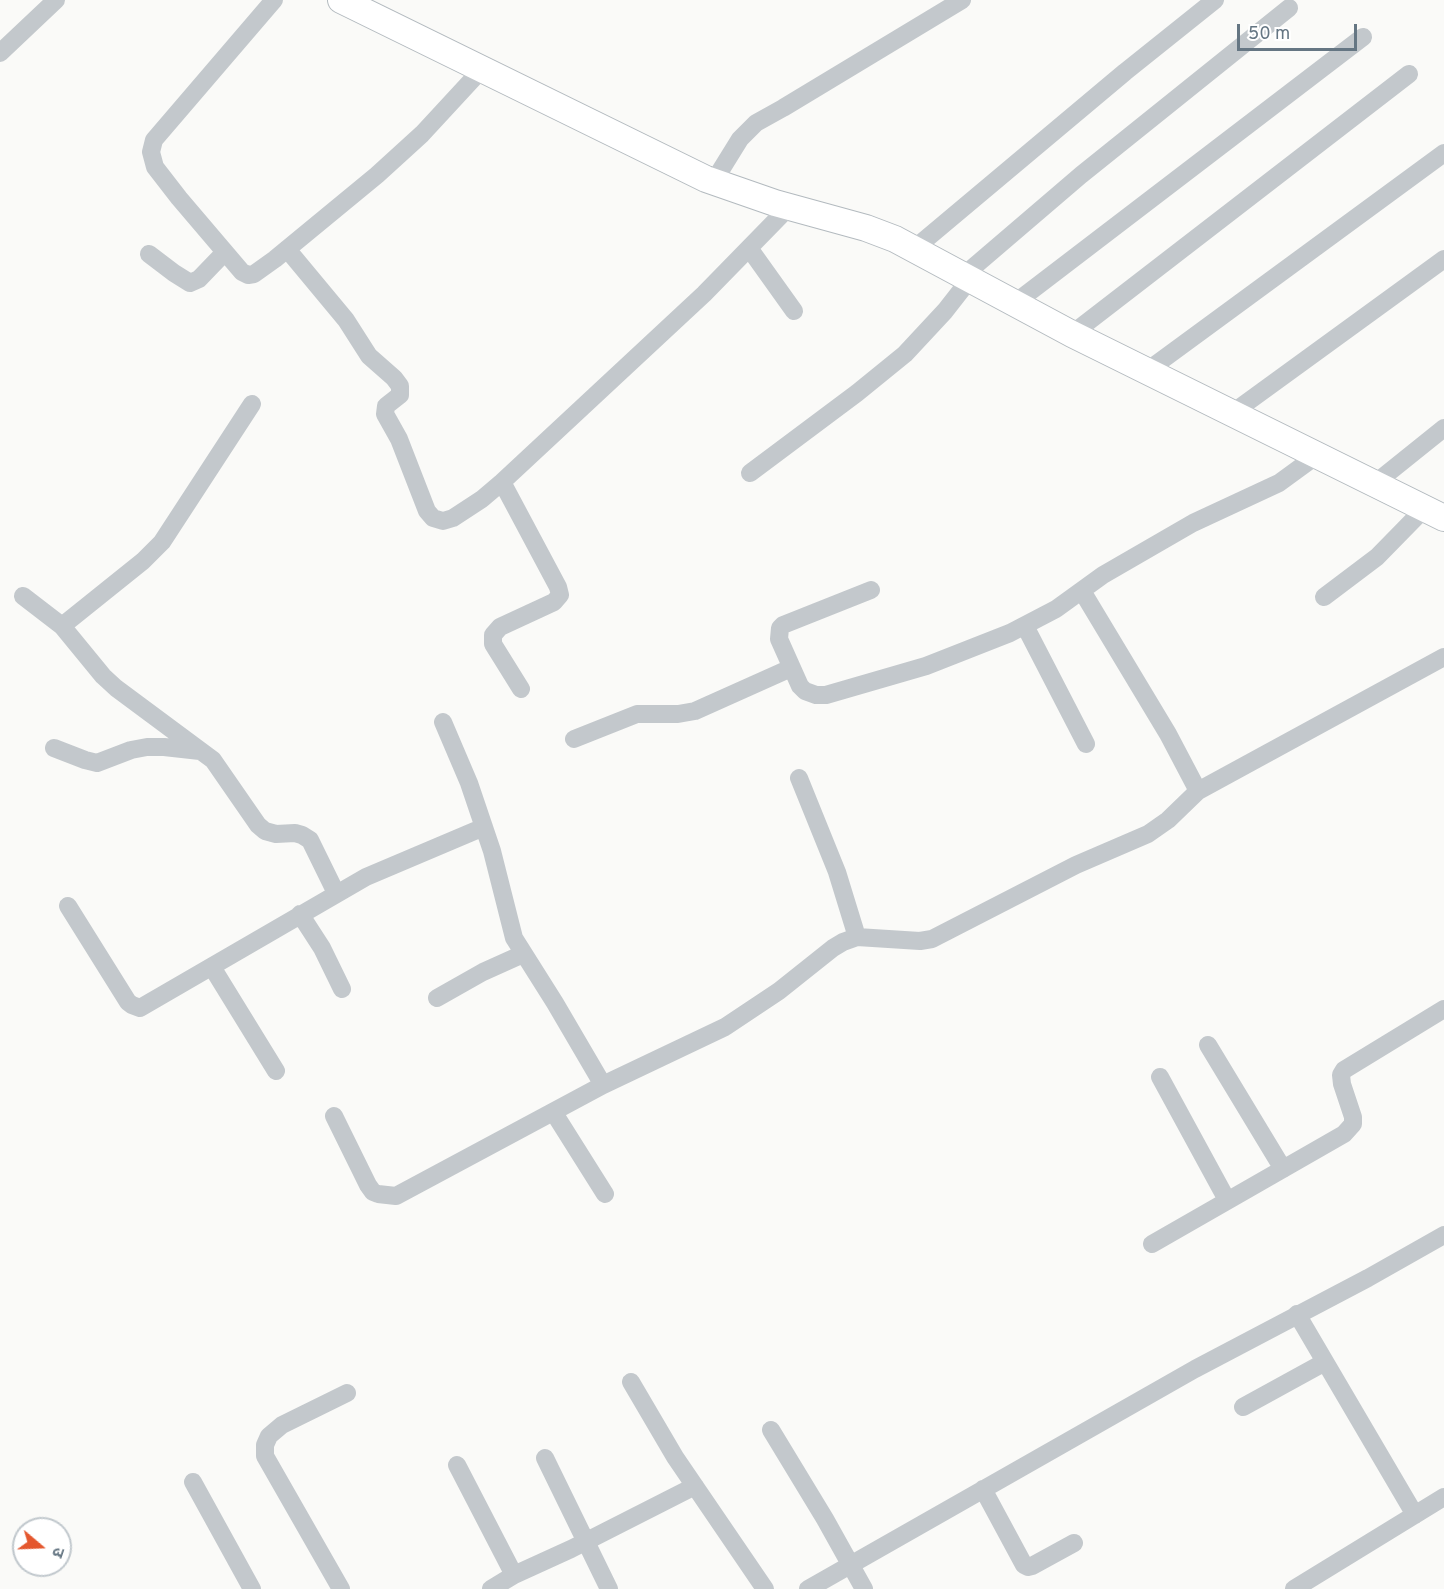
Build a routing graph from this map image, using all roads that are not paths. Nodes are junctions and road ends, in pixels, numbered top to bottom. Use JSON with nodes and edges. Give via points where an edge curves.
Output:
{"nodes":[{"id":1,"x":56,"y":0,"type":"edge"},
{"id":2,"x":274,"y":0,"type":"edge"},
{"id":3,"x":341,"y":0,"type":"edge"},
{"id":4,"x":962,"y":0,"type":"edge"},
{"id":5,"x":1215,"y":0,"type":"edge"},
{"id":6,"x":1289,"y":8,"type":"dead end"},
{"id":7,"x":1363,"y":37,"type":"dead end"},
{"id":8,"x":0,"y":53,"type":"edge"},
{"id":9,"x":483,"y":68,"type":"junction"},
{"id":10,"x":1409,"y":74,"type":"dead end"},
{"id":11,"x":1444,"y":153,"type":"edge"},
{"id":12,"x":714,"y":182,"type":"junction"},
{"id":13,"x":789,"y":207,"type":"junction"},
{"id":14,"x":750,"y":248,"type":"junction"},
{"id":15,"x":287,"y":249,"type":"junction"},
{"id":16,"x":914,"y":249,"type":"junction"},
{"id":17,"x":225,"y":252,"type":"junction"},
{"id":18,"x":149,"y":254,"type":"dead end"},
{"id":19,"x":1441,"y":266,"type":"edge"},
{"id":20,"x":967,"y":277,"type":"junction"},
{"id":21,"x":1015,"y":303,"type":"junction"},
{"id":22,"x":794,"y":311,"type":"dead end"},
{"id":23,"x":1072,"y":334,"type":"junction"},
{"id":24,"x":1147,"y":371,"type":"junction"},
{"id":25,"x":252,"y":404,"type":"dead end"},
{"id":26,"x":1231,"y":414,"type":"junction"},
{"id":27,"x":1444,"y":429,"type":"edge"},
{"id":28,"x":1316,"y":456,"type":"junction"},
{"id":29,"x":750,"y":473,"type":"dead end"},
{"id":30,"x":502,"y":482,"type":"junction"},
{"id":31,"x":1374,"y":485,"type":"junction"},
{"id":32,"x":1434,"y":513,"type":"edge"},
{"id":33,"x":871,"y":590,"type":"dead end"},
{"id":34,"x":1082,"y":591,"type":"junction"},
{"id":35,"x":23,"y":596,"type":"dead end"},
{"id":36,"x":1324,"y":597,"type":"dead end"},
{"id":37,"x":62,"y":626,"type":"junction"},
{"id":38,"x":1025,"y":626,"type":"junction"},
{"id":39,"x":1444,"y":657,"type":"edge"},
{"id":40,"x":791,"y":668,"type":"junction"},
{"id":41,"x":521,"y":689,"type":"dead end"},
{"id":42,"x":443,"y":722,"type":"dead end"},
{"id":43,"x":574,"y":739,"type":"dead end"},
{"id":44,"x":1086,"y":744,"type":"dead end"},
{"id":45,"x":54,"y":748,"type":"dead end"},
{"id":46,"x":202,"y":751,"type":"junction"},
{"id":47,"x":799,"y":778,"type":"dead end"},
{"id":48,"x":1198,"y":791,"type":"junction"},
{"id":49,"x":484,"y":827,"type":"junction"},
{"id":50,"x":336,"y":893,"type":"junction"},
{"id":51,"x":68,"y":906,"type":"dead end"},
{"id":52,"x":300,"y":914,"type":"junction"},
{"id":53,"x":857,"y":937,"type":"junction"},
{"id":54,"x":523,"y":954,"type":"junction"},
{"id":55,"x":212,"y":967,"type":"junction"},
{"id":56,"x":342,"y":989,"type":"dead end"},
{"id":57,"x":437,"y":998,"type":"dead end"},
{"id":58,"x":1444,"y":1009,"type":"edge"},
{"id":59,"x":1208,"y":1045,"type":"dead end"},
{"id":60,"x":276,"y":1071,"type":"dead end"},
{"id":61,"x":1160,"y":1077,"type":"dead end"},
{"id":62,"x":603,"y":1085,"type":"junction"},
{"id":63,"x":554,"y":1113,"type":"junction"},
{"id":64,"x":334,"y":1116,"type":"dead end"},
{"id":65,"x":1283,"y":1169,"type":"junction"},
{"id":66,"x":605,"y":1194,"type":"dead end"},
{"id":67,"x":1227,"y":1200,"type":"junction"},
{"id":68,"x":1444,"y":1235,"type":"edge"},
{"id":69,"x":1152,"y":1244,"type":"dead end"},
{"id":70,"x":1297,"y":1314,"type":"junction"},
{"id":71,"x":1325,"y":1362,"type":"junction"},
{"id":72,"x":631,"y":1382,"type":"dead end"},
{"id":73,"x":347,"y":1393,"type":"dead end"},
{"id":74,"x":1243,"y":1407,"type":"dead end"},
{"id":75,"x":771,"y":1430,"type":"dead end"},
{"id":76,"x":544,"y":1458,"type":"dead end"},
{"id":77,"x":458,"y":1464,"type":"dead end"},
{"id":78,"x":193,"y":1482,"type":"dead end"},
{"id":79,"x":695,"y":1486,"type":"junction"},
{"id":80,"x":982,"y":1489,"type":"junction"},
{"id":81,"x":1444,"y":1497,"type":"edge"},
{"id":82,"x":1415,"y":1515,"type":"junction"},
{"id":83,"x":585,"y":1541,"type":"junction"},
{"id":84,"x":1074,"y":1543,"type":"dead end"},
{"id":85,"x":851,"y":1566,"type":"junction"},
{"id":86,"x":514,"y":1575,"type":"junction"},
{"id":87,"x":252,"y":1589,"type":"edge"},
{"id":88,"x":341,"y":1589,"type":"edge"},
{"id":89,"x":491,"y":1589,"type":"edge"},
{"id":90,"x":609,"y":1589,"type":"edge"},
{"id":91,"x":765,"y":1589,"type":"edge"},
{"id":92,"x":808,"y":1589,"type":"edge"},
{"id":93,"x":864,"y":1589,"type":"edge"},
{"id":94,"x":1294,"y":1589,"type":"edge"}],
"edges":[{"from":1,"to":8,"type":"street"},
{"from":2,"to":17,"type":"street","via":[[152,146],[155,167]]},
{"from":3,"to":9,"type":"street"},
{"from":4,"to":12,"type":"street","via":[[756,123],[740,139]]},
{"from":5,"to":16,"type":"street"},
{"from":6,"to":20,"type":"street","via":[[1081,175]]},
{"from":7,"to":21,"type":"street"},
{"from":9,"to":12,"type":"street"},
{"from":9,"to":15,"type":"street","via":[[392,162]]},
{"from":10,"to":23,"type":"street"},
{"from":11,"to":24,"type":"street"},
{"from":12,"to":13,"type":"street"},
{"from":13,"to":14,"type":"street"},
{"from":13,"to":16,"type":"street","via":[[872,230]]},
{"from":14,"to":22,"type":"street"},
{"from":14,"to":30,"type":"street"},
{"from":15,"to":17,"type":"street","via":[[248,275]]},
{"from":15,"to":30,"type":"street","via":[[346,320],[369,356],[400,386],[400,395],[386,406],[385,414],[433,518],[453,518]]},
{"from":16,"to":20,"type":"street"},
{"from":17,"to":18,"type":"street","via":[[190,283]]},
{"from":19,"to":26,"type":"street"},
{"from":20,"to":21,"type":"street"},
{"from":20,"to":29,"type":"street","via":[[945,311],[905,354]]},
{"from":21,"to":23,"type":"street"},
{"from":23,"to":24,"type":"street"},
{"from":24,"to":26,"type":"street"},
{"from":25,"to":37,"type":"street","via":[[162,542]]},
{"from":26,"to":28,"type":"street"},
{"from":27,"to":31,"type":"street"},
{"from":28,"to":31,"type":"street"},
{"from":28,"to":34,"type":"street","via":[[1279,483],[1193,523]]},
{"from":30,"to":41,"type":"street","via":[[560,595],[555,602],[500,627],[493,634],[493,644]]},
{"from":31,"to":32,"type":"street"},
{"from":32,"to":36,"type":"street"},
{"from":33,"to":40,"type":"street","via":[[783,625],[779,639]]},
{"from":34,"to":38,"type":"street"},
{"from":34,"to":48,"type":"street"},
{"from":35,"to":37,"type":"street"},
{"from":37,"to":46,"type":"street","via":[[103,676]]},
{"from":38,"to":40,"type":"street","via":[[926,666],[826,695],[805,691]]},
{"from":38,"to":44,"type":"street"},
{"from":39,"to":48,"type":"street"},
{"from":40,"to":43,"type":"street","via":[[695,711],[637,714]]},
{"from":42,"to":49,"type":"street"},
{"from":45,"to":46,"type":"street","via":[[97,763],[147,747]]},
{"from":46,"to":50,"type":"street","via":[[219,766],[265,831],[295,833],[310,840]]},
{"from":47,"to":53,"type":"street","via":[[837,872]]},
{"from":48,"to":53,"type":"street","via":[[1159,828],[1076,865],[932,939]]},
{"from":49,"to":50,"type":"street"},
{"from":49,"to":54,"type":"street","via":[[514,938]]},
{"from":50,"to":52,"type":"street"},
{"from":51,"to":55,"type":"street","via":[[128,1002],[136,1007],[145,1006]]},
{"from":52,"to":55,"type":"street"},
{"from":52,"to":56,"type":"street"},
{"from":53,"to":62,"type":"street","via":[[833,948],[725,1028]]},
{"from":54,"to":57,"type":"street"},
{"from":54,"to":62,"type":"street"},
{"from":55,"to":60,"type":"street"},
{"from":58,"to":65,"type":"street","via":[[1344,1070],[1342,1084],[1353,1124],[1344,1134]]},
{"from":59,"to":65,"type":"street"},
{"from":61,"to":67,"type":"street"},
{"from":62,"to":63,"type":"street"},
{"from":63,"to":64,"type":"street","via":[[396,1196],[373,1192]]},
{"from":63,"to":66,"type":"street"},
{"from":65,"to":67,"type":"street"},
{"from":67,"to":69,"type":"street"},
{"from":68,"to":70,"type":"street"},
{"from":70,"to":71,"type":"street"},
{"from":70,"to":80,"type":"street"},
{"from":71,"to":74,"type":"street"},
{"from":71,"to":82,"type":"street"},
{"from":72,"to":79,"type":"street"},
{"from":73,"to":88,"type":"street","via":[[282,1425],[265,1445],[265,1456]]},
{"from":75,"to":85,"type":"street"},
{"from":76,"to":83,"type":"street"},
{"from":77,"to":86,"type":"street"},
{"from":78,"to":87,"type":"street"},
{"from":79,"to":83,"type":"street"},
{"from":79,"to":91,"type":"street"},
{"from":80,"to":84,"type":"street","via":[[1024,1565],[1032,1566]]},
{"from":80,"to":85,"type":"street"},
{"from":81,"to":82,"type":"street"},
{"from":82,"to":94,"type":"street"},
{"from":83,"to":86,"type":"street"},
{"from":83,"to":90,"type":"street"},
{"from":85,"to":92,"type":"street"},
{"from":85,"to":93,"type":"street"},
{"from":86,"to":89,"type":"street"}]}
